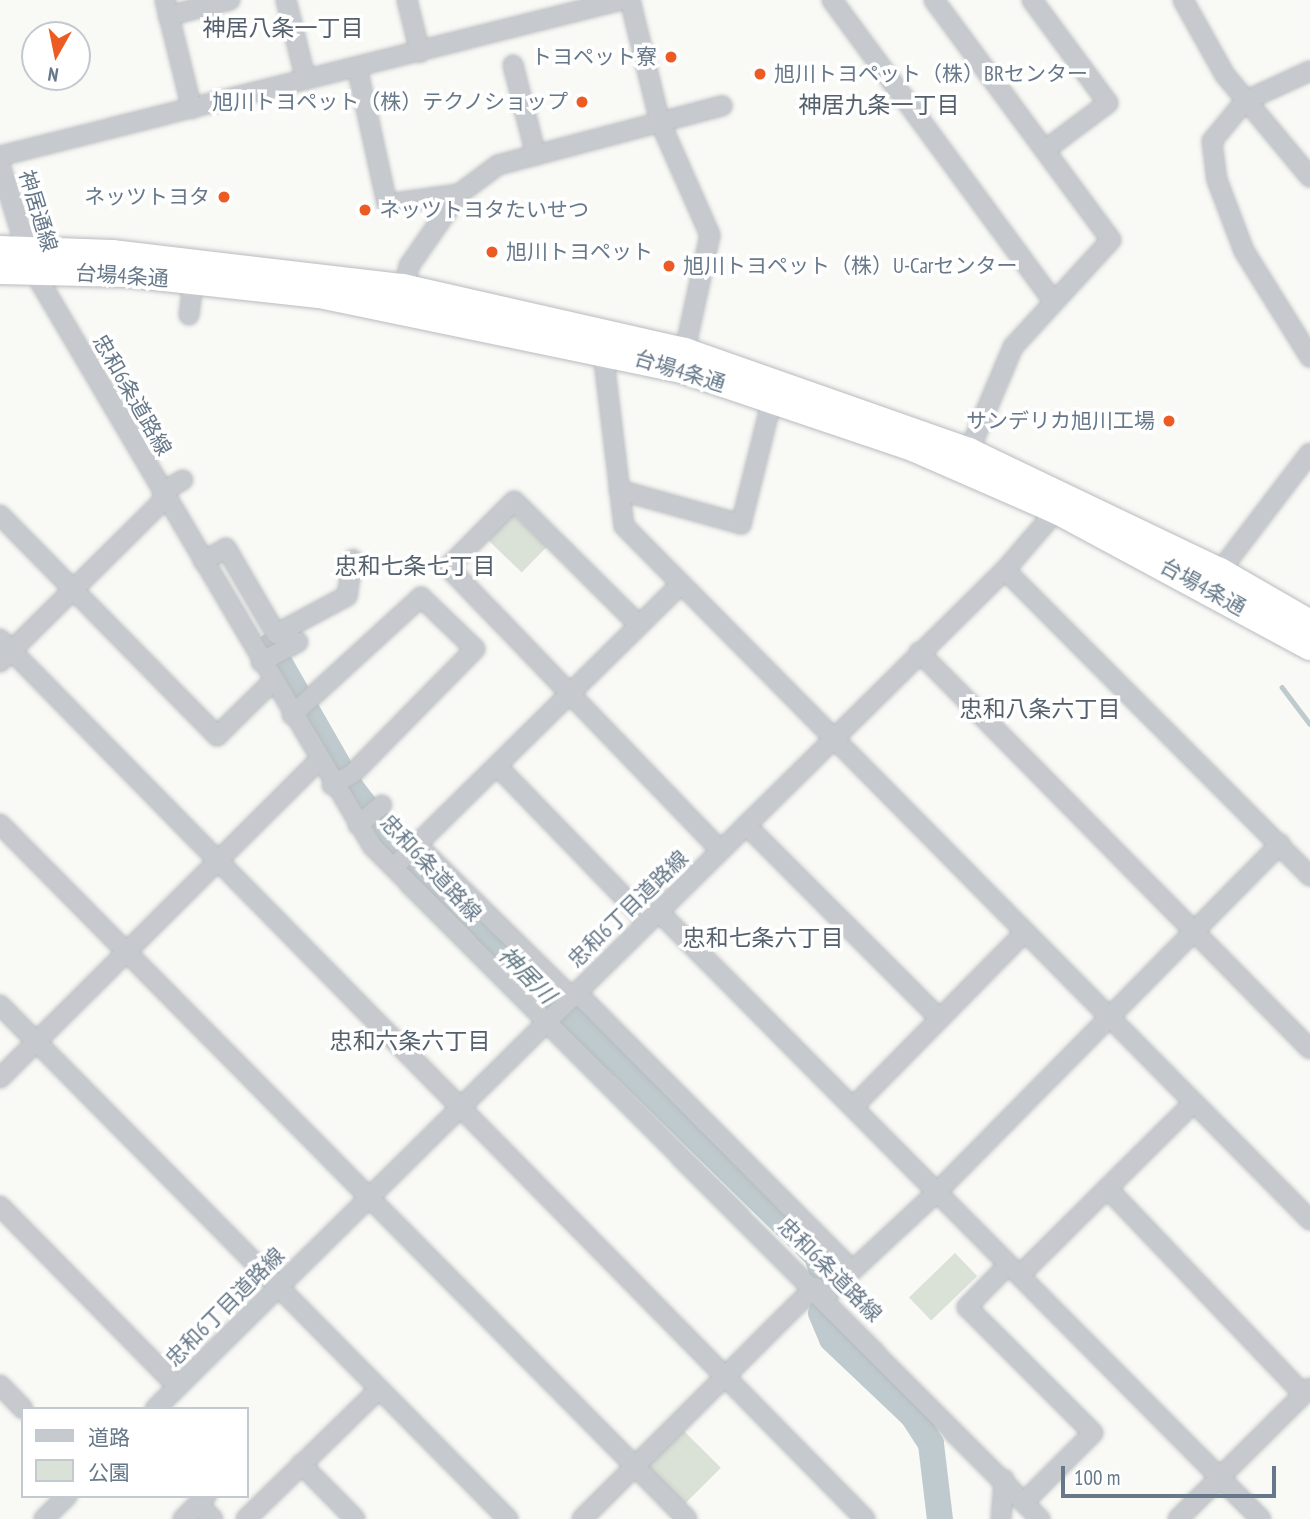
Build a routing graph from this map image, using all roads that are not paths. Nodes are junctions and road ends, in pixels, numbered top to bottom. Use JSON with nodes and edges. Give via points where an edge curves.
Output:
{"nodes":[{"id":1,"x":230,"y":0,"type":"edge"},
{"id":2,"x":286,"y":0,"type":"edge"},
{"id":3,"x":407,"y":0,"type":"edge"},
{"id":4,"x":622,"y":0,"type":"edge"},
{"id":5,"x":630,"y":0,"type":"edge"},
{"id":6,"x":832,"y":0,"type":"edge"},
{"id":7,"x":934,"y":0,"type":"edge"},
{"id":8,"x":1032,"y":0,"type":"edge"},
{"id":9,"x":1183,"y":0,"type":"edge"},
{"id":10,"x":166,"y":8,"type":"edge"},
{"id":11,"x":555,"y":8,"type":"edge"},
{"id":12,"x":419,"y":51,"type":"junction"},
{"id":13,"x":513,"y":65,"type":"dead end"},
{"id":14,"x":356,"y":68,"type":"junction"},
{"id":15,"x":1310,"y":71,"type":"edge"},
{"id":16,"x":306,"y":80,"type":"junction"},
{"id":17,"x":1245,"y":101,"type":"junction"},
{"id":18,"x":722,"y":106,"type":"dead end"},
{"id":19,"x":192,"y":109,"type":"junction"},
{"id":20,"x":660,"y":122,"type":"junction"},
{"id":21,"x":1045,"y":150,"type":"junction"},
{"id":22,"x":536,"y":155,"type":"junction"},
{"id":23,"x":0,"y":156,"type":"edge"},
{"id":24,"x":0,"y":165,"type":"edge"},
{"id":25,"x":1310,"y":177,"type":"edge"},
{"id":26,"x":459,"y":194,"type":"junction"},
{"id":27,"x":18,"y":256,"type":"edge"},
{"id":28,"x":0,"y":271,"type":"edge"},
{"id":29,"x":193,"y":281,"type":"junction"},
{"id":30,"x":402,"y":297,"type":"junction"},
{"id":31,"x":1053,"y":301,"type":"junction"},
{"id":32,"x":189,"y":315,"type":"dead end"},
{"id":33,"x":602,"y":340,"type":"junction"},
{"id":34,"x":1310,"y":357,"type":"edge"},
{"id":35,"x":683,"y":360,"type":"junction"},
{"id":36,"x":775,"y":391,"type":"junction"},
{"id":37,"x":1310,"y":453,"type":"edge"},
{"id":38,"x":965,"y":460,"type":"junction"},
{"id":39,"x":170,"y":490,"type":"junction"},
{"id":40,"x":619,"y":490,"type":"junction"},
{"id":41,"x":1063,"y":503,"type":"junction"},
{"id":42,"x":0,"y":515,"type":"edge"},
{"id":43,"x":212,"y":556,"type":"junction"},
{"id":44,"x":353,"y":559,"type":"dead end"},
{"id":45,"x":1005,"y":570,"type":"junction"},
{"id":46,"x":1220,"y":571,"type":"junction"},
{"id":47,"x":680,"y":584,"type":"junction"},
{"id":48,"x":73,"y":588,"type":"junction"},
{"id":49,"x":1310,"y":623,"type":"edge"},
{"id":50,"x":639,"y":625,"type":"junction"},
{"id":51,"x":1310,"y":647,"type":"edge"},
{"id":52,"x":4,"y":651,"type":"edge"},
{"id":53,"x":919,"y":652,"type":"junction"},
{"id":54,"x":273,"y":681,"type":"junction"},
{"id":55,"x":569,"y":694,"type":"junction"},
{"id":56,"x":299,"y":710,"type":"junction"},
{"id":57,"x":832,"y":737,"type":"junction"},
{"id":58,"x":318,"y":761,"type":"junction"},
{"id":59,"x":497,"y":766,"type":"junction"},
{"id":60,"x":341,"y":780,"type":"junction"},
{"id":61,"x":0,"y":824,"type":"edge"},
{"id":62,"x":746,"y":825,"type":"junction"},
{"id":63,"x":1280,"y":844,"type":"junction"},
{"id":64,"x":720,"y":850,"type":"junction"},
{"id":65,"x":406,"y":856,"type":"junction"},
{"id":66,"x":219,"y":861,"type":"junction"},
{"id":67,"x":1310,"y":876,"type":"edge"},
{"id":68,"x":652,"y":916,"type":"junction"},
{"id":69,"x":1196,"y":930,"type":"junction"},
{"id":70,"x":1024,"y":933,"type":"junction"},
{"id":71,"x":127,"y":953,"type":"junction"},
{"id":72,"x":564,"y":1004,"type":"junction"},
{"id":73,"x":0,"y":1005,"type":"edge"},
{"id":74,"x":940,"y":1018,"type":"junction"},
{"id":75,"x":1110,"y":1018,"type":"junction"},
{"id":76,"x":36,"y":1042,"type":"junction"},
{"id":77,"x":1310,"y":1049,"type":"edge"},
{"id":78,"x":0,"y":1079,"type":"edge"},
{"id":79,"x":1193,"y":1103,"type":"junction"},
{"id":80,"x":461,"y":1105,"type":"junction"},
{"id":81,"x":853,"y":1107,"type":"junction"},
{"id":82,"x":1107,"y":1188,"type":"junction"},
{"id":83,"x":937,"y":1192,"type":"junction"},
{"id":84,"x":367,"y":1198,"type":"junction"},
{"id":85,"x":0,"y":1206,"type":"edge"},
{"id":86,"x":1310,"y":1220,"type":"edge"},
{"id":87,"x":852,"y":1270,"type":"junction"},
{"id":88,"x":1014,"y":1270,"type":"junction"},
{"id":89,"x":278,"y":1286,"type":"junction"},
{"id":90,"x":819,"y":1292,"type":"junction"},
{"id":91,"x":726,"y":1376,"type":"junction"},
{"id":92,"x":0,"y":1385,"type":"edge"},
{"id":93,"x":177,"y":1386,"type":"junction"},
{"id":94,"x":379,"y":1389,"type":"junction"},
{"id":95,"x":1307,"y":1391,"type":"edge"},
{"id":96,"x":21,"y":1407,"type":"edge"},
{"id":97,"x":157,"y":1407,"type":"edge"},
{"id":98,"x":301,"y":1464,"type":"junction"},
{"id":99,"x":635,"y":1467,"type":"junction"},
{"id":100,"x":1222,"y":1478,"type":"junction"},
{"id":101,"x":1004,"y":1479,"type":"junction"},
{"id":102,"x":65,"y":1498,"type":"edge"},
{"id":103,"x":202,"y":1500,"type":"edge"},
{"id":104,"x":1024,"y":1502,"type":"junction"},
{"id":105,"x":44,"y":1519,"type":"edge"},
{"id":106,"x":183,"y":1519,"type":"edge"},
{"id":107,"x":213,"y":1519,"type":"edge"},
{"id":108,"x":246,"y":1519,"type":"edge"},
{"id":109,"x":355,"y":1519,"type":"edge"},
{"id":110,"x":508,"y":1519,"type":"edge"},
{"id":111,"x":582,"y":1519,"type":"edge"},
{"id":112,"x":687,"y":1519,"type":"edge"},
{"id":113,"x":865,"y":1519,"type":"edge"},
{"id":114,"x":1001,"y":1519,"type":"edge"},
{"id":115,"x":1040,"y":1519,"type":"edge"},
{"id":116,"x":1178,"y":1519,"type":"edge"},
{"id":117,"x":1261,"y":1519,"type":"edge"}],
"edges":[{"from":1,"to":10,"type":"street"},
{"from":2,"to":16,"type":"street"},
{"from":3,"to":12,"type":"street"},
{"from":4,"to":11,"type":"street"},
{"from":5,"to":20,"type":"street"},
{"from":6,"to":31,"type":"street"},
{"from":7,"to":21,"type":"street"},
{"from":8,"to":21,"type":"street","via":[[1108,103]]},
{"from":9,"to":17,"type":"street"},
{"from":10,"to":19,"type":"street"},
{"from":11,"to":12,"type":"street"},
{"from":12,"to":14,"type":"street"},
{"from":13,"to":22,"type":"street"},
{"from":14,"to":16,"type":"street"},
{"from":14,"to":26,"type":"street","via":[[387,204]]},
{"from":15,"to":17,"type":"street"},
{"from":16,"to":19,"type":"street"},
{"from":17,"to":25,"type":"street"},
{"from":17,"to":34,"type":"street","via":[[1212,141],[1217,180],[1244,251]]},
{"from":18,"to":20,"type":"street"},
{"from":19,"to":23,"type":"street"},
{"from":20,"to":22,"type":"street"},
{"from":20,"to":35,"type":"street","via":[[706,214],[710,235]]},
{"from":21,"to":31,"type":"street","via":[[1111,240]]},
{"from":22,"to":26,"type":"street","via":[[498,165]]},
{"from":24,"to":27,"type":"street","name":"神居通線"},
{"from":26,"to":30,"type":"street","via":[[409,266]]},
{"from":27,"to":28,"type":"highway","name":"台場4条通"},
{"from":27,"to":29,"type":"highway","name":"台場4条通"},
{"from":27,"to":30,"type":"highway","name":"台場4条通","via":[[112,253]]},
{"from":27,"to":39,"type":"street","name":"忠和6条道路線"},
{"from":29,"to":30,"type":"highway","name":"台場4条通"},
{"from":29,"to":32,"type":"street"},
{"from":30,"to":33,"type":"highway","name":"台場4条通"},
{"from":31,"to":38,"type":"street","via":[[1013,347]]},
{"from":33,"to":35,"type":"highway","name":"台場4条通"},
{"from":33,"to":40,"type":"street"},
{"from":35,"to":36,"type":"highway","name":"台場4条通"},
{"from":36,"to":38,"type":"highway","name":"台場4条通"},
{"from":36,"to":40,"type":"street","via":[[741,524]]},
{"from":37,"to":46,"type":"street"},
{"from":38,"to":41,"type":"highway","name":"台場4条通"},
{"from":39,"to":43,"type":"street","name":"忠和6条道路線"},
{"from":39,"to":48,"type":"street"},
{"from":40,"to":47,"type":"street","via":[[624,526]]},
{"from":41,"to":45,"type":"street","name":"忠和6丁目道路線"},
{"from":41,"to":46,"type":"highway","name":"台場4条通"},
{"from":41,"to":51,"type":"highway","name":"台場4条通"},
{"from":42,"to":48,"type":"street"},
{"from":43,"to":44,"type":"street","via":[[276,634],[347,596]]},
{"from":43,"to":54,"type":"street","name":"忠和6条道路線","via":[[277,653]]},
{"from":45,"to":53,"type":"street","name":"忠和6丁目道路線"},
{"from":45,"to":63,"type":"street"},
{"from":46,"to":49,"type":"highway","name":"台場4条通"},
{"from":47,"to":50,"type":"street"},
{"from":47,"to":57,"type":"street"},
{"from":48,"to":52,"type":"street"},
{"from":48,"to":54,"type":"street","via":[[217,736]]},
{"from":50,"to":55,"type":"street"},
{"from":50,"to":55,"type":"street","via":[[513,501],[448,568]]},
{"from":52,"to":66,"type":"street"},
{"from":53,"to":57,"type":"street","name":"忠和6丁目道路線"},
{"from":53,"to":69,"type":"street"},
{"from":54,"to":56,"type":"street","name":"忠和6条道路線"},
{"from":55,"to":59,"type":"street"},
{"from":55,"to":64,"type":"street"},
{"from":56,"to":58,"type":"street","name":"忠和6条道路線"},
{"from":56,"to":60,"type":"street","via":[[421,597],[475,649]]},
{"from":57,"to":62,"type":"street","name":"忠和6丁目道路線"},
{"from":57,"to":70,"type":"street"},
{"from":58,"to":60,"type":"street","name":"忠和6条道路線"},
{"from":58,"to":66,"type":"street"},
{"from":59,"to":65,"type":"street"},
{"from":59,"to":68,"type":"street"},
{"from":60,"to":65,"type":"street","name":"忠和6条道路線"},
{"from":61,"to":71,"type":"street"},
{"from":62,"to":64,"type":"street","name":"忠和6丁目道路線"},
{"from":62,"to":74,"type":"street"},
{"from":63,"to":67,"type":"street"},
{"from":63,"to":69,"type":"street"},
{"from":64,"to":68,"type":"street","name":"忠和6丁目道路線"},
{"from":65,"to":72,"type":"street"},
{"from":65,"to":72,"type":"street","name":"忠和6条道路線"},
{"from":66,"to":71,"type":"street"},
{"from":66,"to":80,"type":"street"},
{"from":68,"to":72,"type":"street","name":"忠和6丁目道路線"},
{"from":68,"to":81,"type":"street"},
{"from":69,"to":75,"type":"street"},
{"from":69,"to":77,"type":"street"},
{"from":70,"to":74,"type":"street"},
{"from":70,"to":75,"type":"street"},
{"from":71,"to":76,"type":"street"},
{"from":71,"to":84,"type":"street"},
{"from":72,"to":80,"type":"street","name":"忠和6丁目道路線"},
{"from":72,"to":87,"type":"street"},
{"from":72,"to":90,"type":"street","name":"忠和6条道路線"},
{"from":73,"to":76,"type":"street"},
{"from":74,"to":81,"type":"street"},
{"from":75,"to":79,"type":"street"},
{"from":75,"to":83,"type":"street"},
{"from":76,"to":78,"type":"street"},
{"from":76,"to":89,"type":"street"},
{"from":79,"to":82,"type":"street"},
{"from":79,"to":86,"type":"street"},
{"from":80,"to":84,"type":"street","name":"忠和6丁目道路線"},
{"from":80,"to":91,"type":"street"},
{"from":81,"to":83,"type":"street"},
{"from":82,"to":88,"type":"street"},
{"from":82,"to":95,"type":"street"},
{"from":83,"to":87,"type":"street"},
{"from":83,"to":88,"type":"street"},
{"from":84,"to":89,"type":"street","name":"忠和6丁目道路線"},
{"from":84,"to":99,"type":"street"},
{"from":85,"to":93,"type":"street"},
{"from":87,"to":90,"type":"street"},
{"from":88,"to":100,"type":"street"},
{"from":88,"to":104,"type":"street","via":[[967,1307],[1093,1433]]},
{"from":89,"to":93,"type":"street","name":"忠和6丁目道路線"},
{"from":89,"to":94,"type":"street"},
{"from":90,"to":91,"type":"street"},
{"from":90,"to":101,"type":"street","name":"忠和6条道路線"},
{"from":91,"to":99,"type":"street"},
{"from":91,"to":113,"type":"street"},
{"from":92,"to":96,"type":"street"},
{"from":93,"to":97,"type":"street","name":"忠和6丁目道路線"},
{"from":94,"to":98,"type":"street"},
{"from":94,"to":110,"type":"street"},
{"from":95,"to":100,"type":"street"},
{"from":98,"to":108,"type":"street"},
{"from":98,"to":109,"type":"street"},
{"from":99,"to":111,"type":"street"},
{"from":99,"to":112,"type":"street"},
{"from":100,"to":116,"type":"street"},
{"from":100,"to":117,"type":"street"},
{"from":101,"to":104,"type":"street","name":"忠和6条道路線"},
{"from":101,"to":114,"type":"street"},
{"from":102,"to":105,"type":"street"},
{"from":103,"to":106,"type":"street"},
{"from":103,"to":107,"type":"street"},
{"from":104,"to":115,"type":"street","name":"忠和6条道路線"}]}
